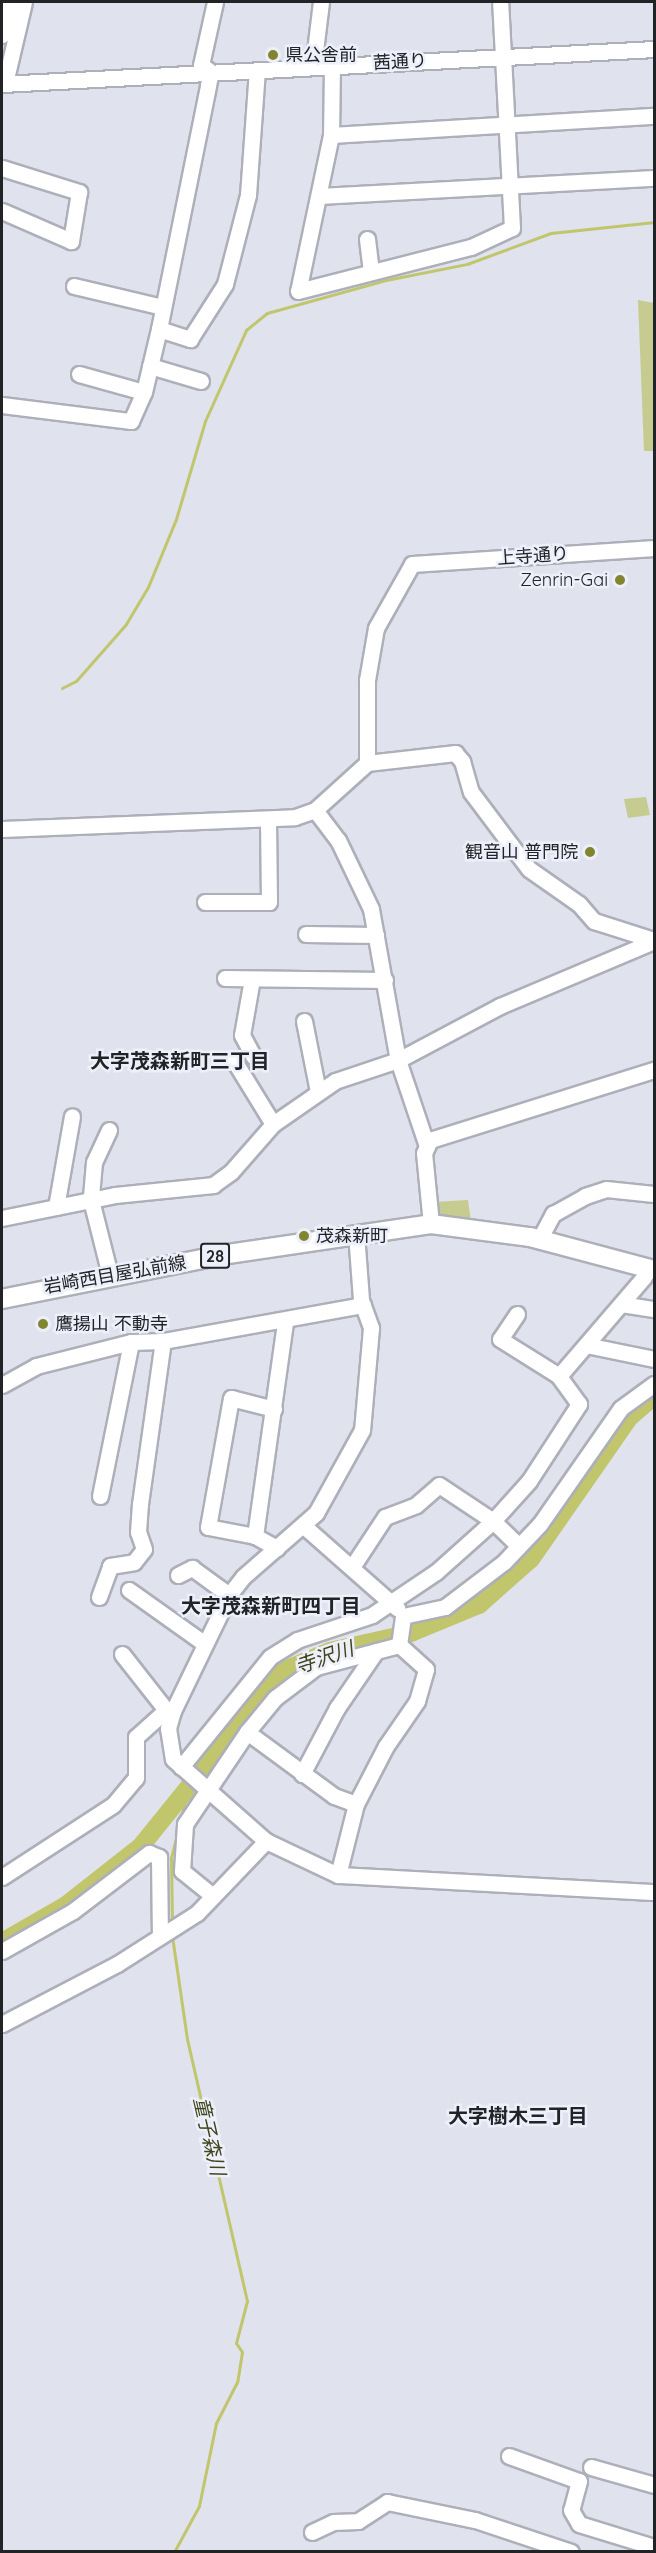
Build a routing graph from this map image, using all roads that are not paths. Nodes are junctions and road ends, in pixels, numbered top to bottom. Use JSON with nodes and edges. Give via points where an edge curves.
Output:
{"nodes":[{"id":1,"x":9,"y":2,"type":"edge"},
{"id":2,"x":24,"y":2,"type":"edge"},
{"id":3,"x":215,"y":2,"type":"edge"},
{"id":4,"x":321,"y":2,"type":"edge"},
{"id":5,"x":500,"y":2,"type":"edge"},
{"id":6,"x":2,"y":35,"type":"edge"},
{"id":7,"x":654,"y":49,"type":"edge"},
{"id":8,"x":503,"y":57,"type":"junction"},
{"id":9,"x":332,"y":66,"type":"junction"},
{"id":10,"x":313,"y":67,"type":"junction"},
{"id":11,"x":257,"y":70,"type":"junction"},
{"id":12,"x":211,"y":72,"type":"junction"},
{"id":13,"x":3,"y":84,"type":"edge"},
{"id":14,"x":654,"y":116,"type":"edge"},
{"id":15,"x":506,"y":125,"type":"junction"},
{"id":16,"x":331,"y":135,"type":"junction"},
{"id":17,"x":2,"y":168,"type":"edge"},
{"id":18,"x":654,"y":178,"type":"edge"},
{"id":19,"x":510,"y":185,"type":"junction"},
{"id":20,"x":318,"y":196,"type":"junction"},
{"id":21,"x":2,"y":211,"type":"edge"},
{"id":22,"x":367,"y":239,"type":"dead end"},
{"id":23,"x":371,"y":272,"type":"junction"},
{"id":24,"x":74,"y":286,"type":"dead end"},
{"id":25,"x":163,"y":307,"type":"junction"},
{"id":26,"x":159,"y":329,"type":"junction"},
{"id":27,"x":150,"y":366,"type":"junction"},
{"id":28,"x":79,"y":374,"type":"dead end"},
{"id":29,"x":201,"y":381,"type":"dead end"},
{"id":30,"x":144,"y":392,"type":"junction"},
{"id":31,"x":2,"y":405,"type":"edge"},
{"id":32,"x":654,"y":548,"type":"edge"},
{"id":33,"x":367,"y":763,"type":"junction"},
{"id":34,"x":315,"y":810,"type":"junction"},
{"id":35,"x":268,"y":820,"type":"junction"},
{"id":36,"x":2,"y":829,"type":"edge"},
{"id":37,"x":205,"y":902,"type":"dead end"},
{"id":38,"x":306,"y":934,"type":"dead end"},
{"id":39,"x":376,"y":935,"type":"junction"},
{"id":40,"x":654,"y":940,"type":"edge"},
{"id":41,"x":225,"y":978,"type":"dead end"},
{"id":42,"x":252,"y":979,"type":"junction"},
{"id":43,"x":385,"y":980,"type":"junction"},
{"id":44,"x":304,"y":1021,"type":"dead end"},
{"id":45,"x":253,"y":1056,"type":"dead end"},
{"id":46,"x":233,"y":1059,"type":"dead end"},
{"id":47,"x":398,"y":1060,"type":"junction"},
{"id":48,"x":654,"y":1070,"type":"edge"},
{"id":49,"x":318,"y":1092,"type":"junction"},
{"id":50,"x":72,"y":1116,"type":"dead end"},
{"id":51,"x":273,"y":1124,"type":"junction"},
{"id":52,"x":110,"y":1130,"type":"dead end"},
{"id":53,"x":426,"y":1143,"type":"junction"},
{"id":54,"x":654,"y":1194,"type":"edge"},
{"id":55,"x":91,"y":1200,"type":"junction"},
{"id":56,"x":56,"y":1207,"type":"junction"},
{"id":57,"x":2,"y":1218,"type":"edge"},
{"id":58,"x":431,"y":1224,"type":"junction"},
{"id":59,"x":356,"y":1233,"type":"junction"},
{"id":60,"x":539,"y":1239,"type":"junction"},
{"id":61,"x":650,"y":1269,"type":"edge"},
{"id":62,"x":110,"y":1275,"type":"junction"},
{"id":63,"x":2,"y":1299,"type":"edge"},
{"id":64,"x":621,"y":1304,"type":"junction"},
{"id":65,"x":363,"y":1305,"type":"junction"},
{"id":66,"x":654,"y":1309,"type":"edge"},
{"id":67,"x":517,"y":1314,"type":"dead end"},
{"id":68,"x":285,"y":1322,"type":"junction"},
{"id":69,"x":163,"y":1341,"type":"junction"},
{"id":70,"x":131,"y":1342,"type":"junction"},
{"id":71,"x":586,"y":1345,"type":"junction"},
{"id":72,"x":654,"y":1359,"type":"edge"},
{"id":73,"x":559,"y":1376,"type":"junction"},
{"id":74,"x":654,"y":1384,"type":"edge"},
{"id":75,"x":2,"y":1386,"type":"edge"},
{"id":76,"x":274,"y":1408,"type":"junction"},
{"id":77,"x":100,"y":1496,"type":"dead end"},
{"id":78,"x":493,"y":1521,"type":"junction"},
{"id":79,"x":305,"y":1527,"type":"junction"},
{"id":80,"x":255,"y":1536,"type":"junction"},
{"id":81,"x":519,"y":1546,"type":"junction"},
{"id":82,"x":277,"y":1548,"type":"junction"},
{"id":83,"x":352,"y":1567,"type":"junction"},
{"id":84,"x":178,"y":1575,"type":"dead end"},
{"id":85,"x":129,"y":1590,"type":"dead end"},
{"id":86,"x":229,"y":1595,"type":"junction"},
{"id":87,"x":99,"y":1597,"type":"dead end"},
{"id":88,"x":391,"y":1602,"type":"junction"},
{"id":89,"x":403,"y":1618,"type":"junction"},
{"id":90,"x":400,"y":1642,"type":"junction"},
{"id":91,"x":205,"y":1644,"type":"junction"},
{"id":92,"x":376,"y":1651,"type":"junction"},
{"id":93,"x":122,"y":1654,"type":"dead end"},
{"id":94,"x":169,"y":1710,"type":"junction"},
{"id":95,"x":247,"y":1732,"type":"junction"},
{"id":96,"x":183,"y":1769,"type":"junction"},
{"id":97,"x":302,"y":1774,"type":"junction"},
{"id":98,"x":206,"y":1787,"type":"junction"},
{"id":99,"x":356,"y":1804,"type":"junction"},
{"id":100,"x":266,"y":1841,"type":"junction"},
{"id":101,"x":338,"y":1875,"type":"junction"},
{"id":102,"x":2,"y":1877,"type":"edge"},
{"id":103,"x":654,"y":1892,"type":"edge"},
{"id":104,"x":213,"y":1896,"type":"junction"},
{"id":105,"x":167,"y":1932,"type":"junction"},
{"id":106,"x":2,"y":1951,"type":"edge"},
{"id":107,"x":2,"y":2024,"type":"edge"},
{"id":108,"x":509,"y":2456,"type":"dead end"},
{"id":109,"x":591,"y":2468,"type":"dead end"},
{"id":110,"x":654,"y":2485,"type":"edge"},
{"id":111,"x":312,"y":2532,"type":"dead end"},
{"id":112,"x":654,"y":2547,"type":"edge"},
{"id":113,"x":571,"y":2552,"type":"edge"}],
"edges":[{"from":1,"to":6,"type":"street"},
{"from":2,"to":13,"type":"street"},
{"from":3,"to":12,"type":"street","via":[[201,64]]},
{"from":4,"to":10,"type":"street"},
{"from":5,"to":8,"type":"street"},
{"from":7,"to":8,"type":"street","name":"茜通り"},
{"from":8,"to":9,"type":"street","name":"茜通り"},
{"from":8,"to":15,"type":"street"},
{"from":9,"to":10,"type":"street","name":"茜通り"},
{"from":9,"to":16,"type":"street"},
{"from":10,"to":11,"type":"street","name":"茜通り"},
{"from":11,"to":12,"type":"street","name":"茜通り"},
{"from":11,"to":26,"type":"street","via":[[248,195],[225,284],[190,339]]},
{"from":12,"to":13,"type":"street","name":"茜通り"},
{"from":12,"to":25,"type":"street"},
{"from":14,"to":15,"type":"street"},
{"from":15,"to":16,"type":"street"},
{"from":15,"to":19,"type":"street"},
{"from":16,"to":20,"type":"street"},
{"from":17,"to":21,"type":"street","via":[[79,192],[71,241]]},
{"from":18,"to":19,"type":"street"},
{"from":19,"to":20,"type":"street"},
{"from":19,"to":23,"type":"street","via":[[512,228],[471,248]]},
{"from":20,"to":23,"type":"street","via":[[298,291]]},
{"from":22,"to":23,"type":"street"},
{"from":24,"to":25,"type":"street"},
{"from":25,"to":26,"type":"street"},
{"from":26,"to":27,"type":"street"},
{"from":27,"to":29,"type":"street"},
{"from":27,"to":30,"type":"street"},
{"from":28,"to":30,"type":"street"},
{"from":30,"to":31,"type":"street","via":[[131,422]]},
{"from":32,"to":33,"type":"street","name":"上寺通り","via":[[412,564],[376,628],[367,680]]},
{"from":33,"to":34,"type":"street"},
{"from":33,"to":40,"type":"street","via":[[454,753],[462,761],[471,792],[529,868],[579,904],[594,921]]},
{"from":34,"to":35,"type":"street"},
{"from":34,"to":39,"type":"street","via":[[356,873]]},
{"from":35,"to":36,"type":"street"},
{"from":35,"to":37,"type":"street","via":[[269,902]]},
{"from":38,"to":39,"type":"street"},
{"from":39,"to":43,"type":"street"},
{"from":40,"to":47,"type":"street","via":[[500,1006]]},
{"from":41,"to":42,"type":"street"},
{"from":42,"to":43,"type":"street"},
{"from":42,"to":45,"type":"street","via":[[242,1035]]},
{"from":43,"to":47,"type":"street"},
{"from":44,"to":49,"type":"street"},
{"from":46,"to":51,"type":"street"},
{"from":47,"to":49,"type":"street","via":[[335,1081]]},
{"from":47,"to":53,"type":"street"},
{"from":48,"to":53,"type":"street"},
{"from":49,"to":51,"type":"street"},
{"from":50,"to":56,"type":"street"},
{"from":51,"to":55,"type":"street","via":[[231,1172],[213,1185]]},
{"from":52,"to":55,"type":"street","via":[[94,1162]]},
{"from":53,"to":58,"type":"street"},
{"from":54,"to":60,"type":"street","via":[[606,1189],[585,1196],[554,1214]]},
{"from":55,"to":56,"type":"street"},
{"from":55,"to":62,"type":"street"},
{"from":56,"to":57,"type":"street"},
{"from":58,"to":59,"type":"main road","name":"岩崎西目屋弘前線","number":"28"},
{"from":58,"to":60,"type":"main road","name":"岩崎西目屋弘前線","number":"28"},
{"from":59,"to":62,"type":"main road","name":"岩崎西目屋弘前線","number":"28"},
{"from":59,"to":65,"type":"street"},
{"from":60,"to":61,"type":"main road","name":"岩崎西目屋弘前線","number":"28"},
{"from":61,"to":64,"type":"street"},
{"from":62,"to":63,"type":"main road","name":"岩崎西目屋弘前線","number":"28"},
{"from":64,"to":66,"type":"street"},
{"from":64,"to":71,"type":"street"},
{"from":65,"to":68,"type":"street"},
{"from":65,"to":79,"type":"street","via":[[370,1328],[362,1430]]},
{"from":67,"to":73,"type":"street","via":[[500,1339]]},
{"from":68,"to":69,"type":"street"},
{"from":68,"to":76,"type":"street"},
{"from":69,"to":70,"type":"street"},
{"from":69,"to":87,"type":"street","via":[[140,1504],[138,1532],[144,1549],[134,1562],[110,1566]]},
{"from":70,"to":75,"type":"street","via":[[36,1366]]},
{"from":70,"to":77,"type":"street"},
{"from":71,"to":72,"type":"street"},
{"from":71,"to":73,"type":"street"},
{"from":73,"to":78,"type":"street","via":[[579,1404],[530,1481]]},
{"from":74,"to":81,"type":"street","via":[[621,1407],[540,1524]]},
{"from":76,"to":80,"type":"street"},
{"from":76,"to":80,"type":"street","via":[[231,1398],[208,1527]]},
{"from":78,"to":81,"type":"street"},
{"from":78,"to":83,"type":"street","via":[[439,1485],[416,1505],[385,1517]]},
{"from":78,"to":88,"type":"street","via":[[436,1572]]},
{"from":79,"to":82,"type":"street"},
{"from":79,"to":83,"type":"street"},
{"from":80,"to":82,"type":"street"},
{"from":81,"to":89,"type":"street","via":[[445,1607]]},
{"from":82,"to":86,"type":"street"},
{"from":83,"to":88,"type":"street"},
{"from":84,"to":86,"type":"street","via":[[192,1568]]},
{"from":85,"to":91,"type":"street"},
{"from":86,"to":91,"type":"street"},
{"from":88,"to":89,"type":"street"},
{"from":88,"to":96,"type":"street","via":[[372,1615],[297,1640],[270,1656]]},
{"from":89,"to":90,"type":"street"},
{"from":90,"to":92,"type":"street"},
{"from":90,"to":99,"type":"street","via":[[426,1669],[417,1701],[386,1746]]},
{"from":91,"to":94,"type":"street"},
{"from":92,"to":95,"type":"street","via":[[316,1667],[275,1698]]},
{"from":92,"to":97,"type":"street","via":[[337,1708]]},
{"from":93,"to":94,"type":"street"},
{"from":94,"to":96,"type":"street","via":[[169,1743],[173,1759]]},
{"from":94,"to":102,"type":"street","via":[[136,1737],[136,1778],[113,1805]]},
{"from":95,"to":97,"type":"street"},
{"from":95,"to":98,"type":"street"},
{"from":96,"to":98,"type":"street"},
{"from":97,"to":99,"type":"street","via":[[334,1796]]},
{"from":98,"to":100,"type":"street"},
{"from":98,"to":104,"type":"street","via":[[185,1824],[182,1871]]},
{"from":99,"to":101,"type":"street"},
{"from":100,"to":101,"type":"street"},
{"from":100,"to":104,"type":"street"},
{"from":101,"to":103,"type":"street"},
{"from":104,"to":105,"type":"street"},
{"from":105,"to":106,"type":"street","via":[[159,1857],[149,1853],[73,1911]]},
{"from":105,"to":107,"type":"street"},
{"from":108,"to":112,"type":"street","via":[[579,2481],[571,2510],[579,2524]]},
{"from":109,"to":110,"type":"street"},
{"from":111,"to":113,"type":"street","via":[[333,2522],[358,2521],[387,2502],[395,2502],[475,2520]]}]}
